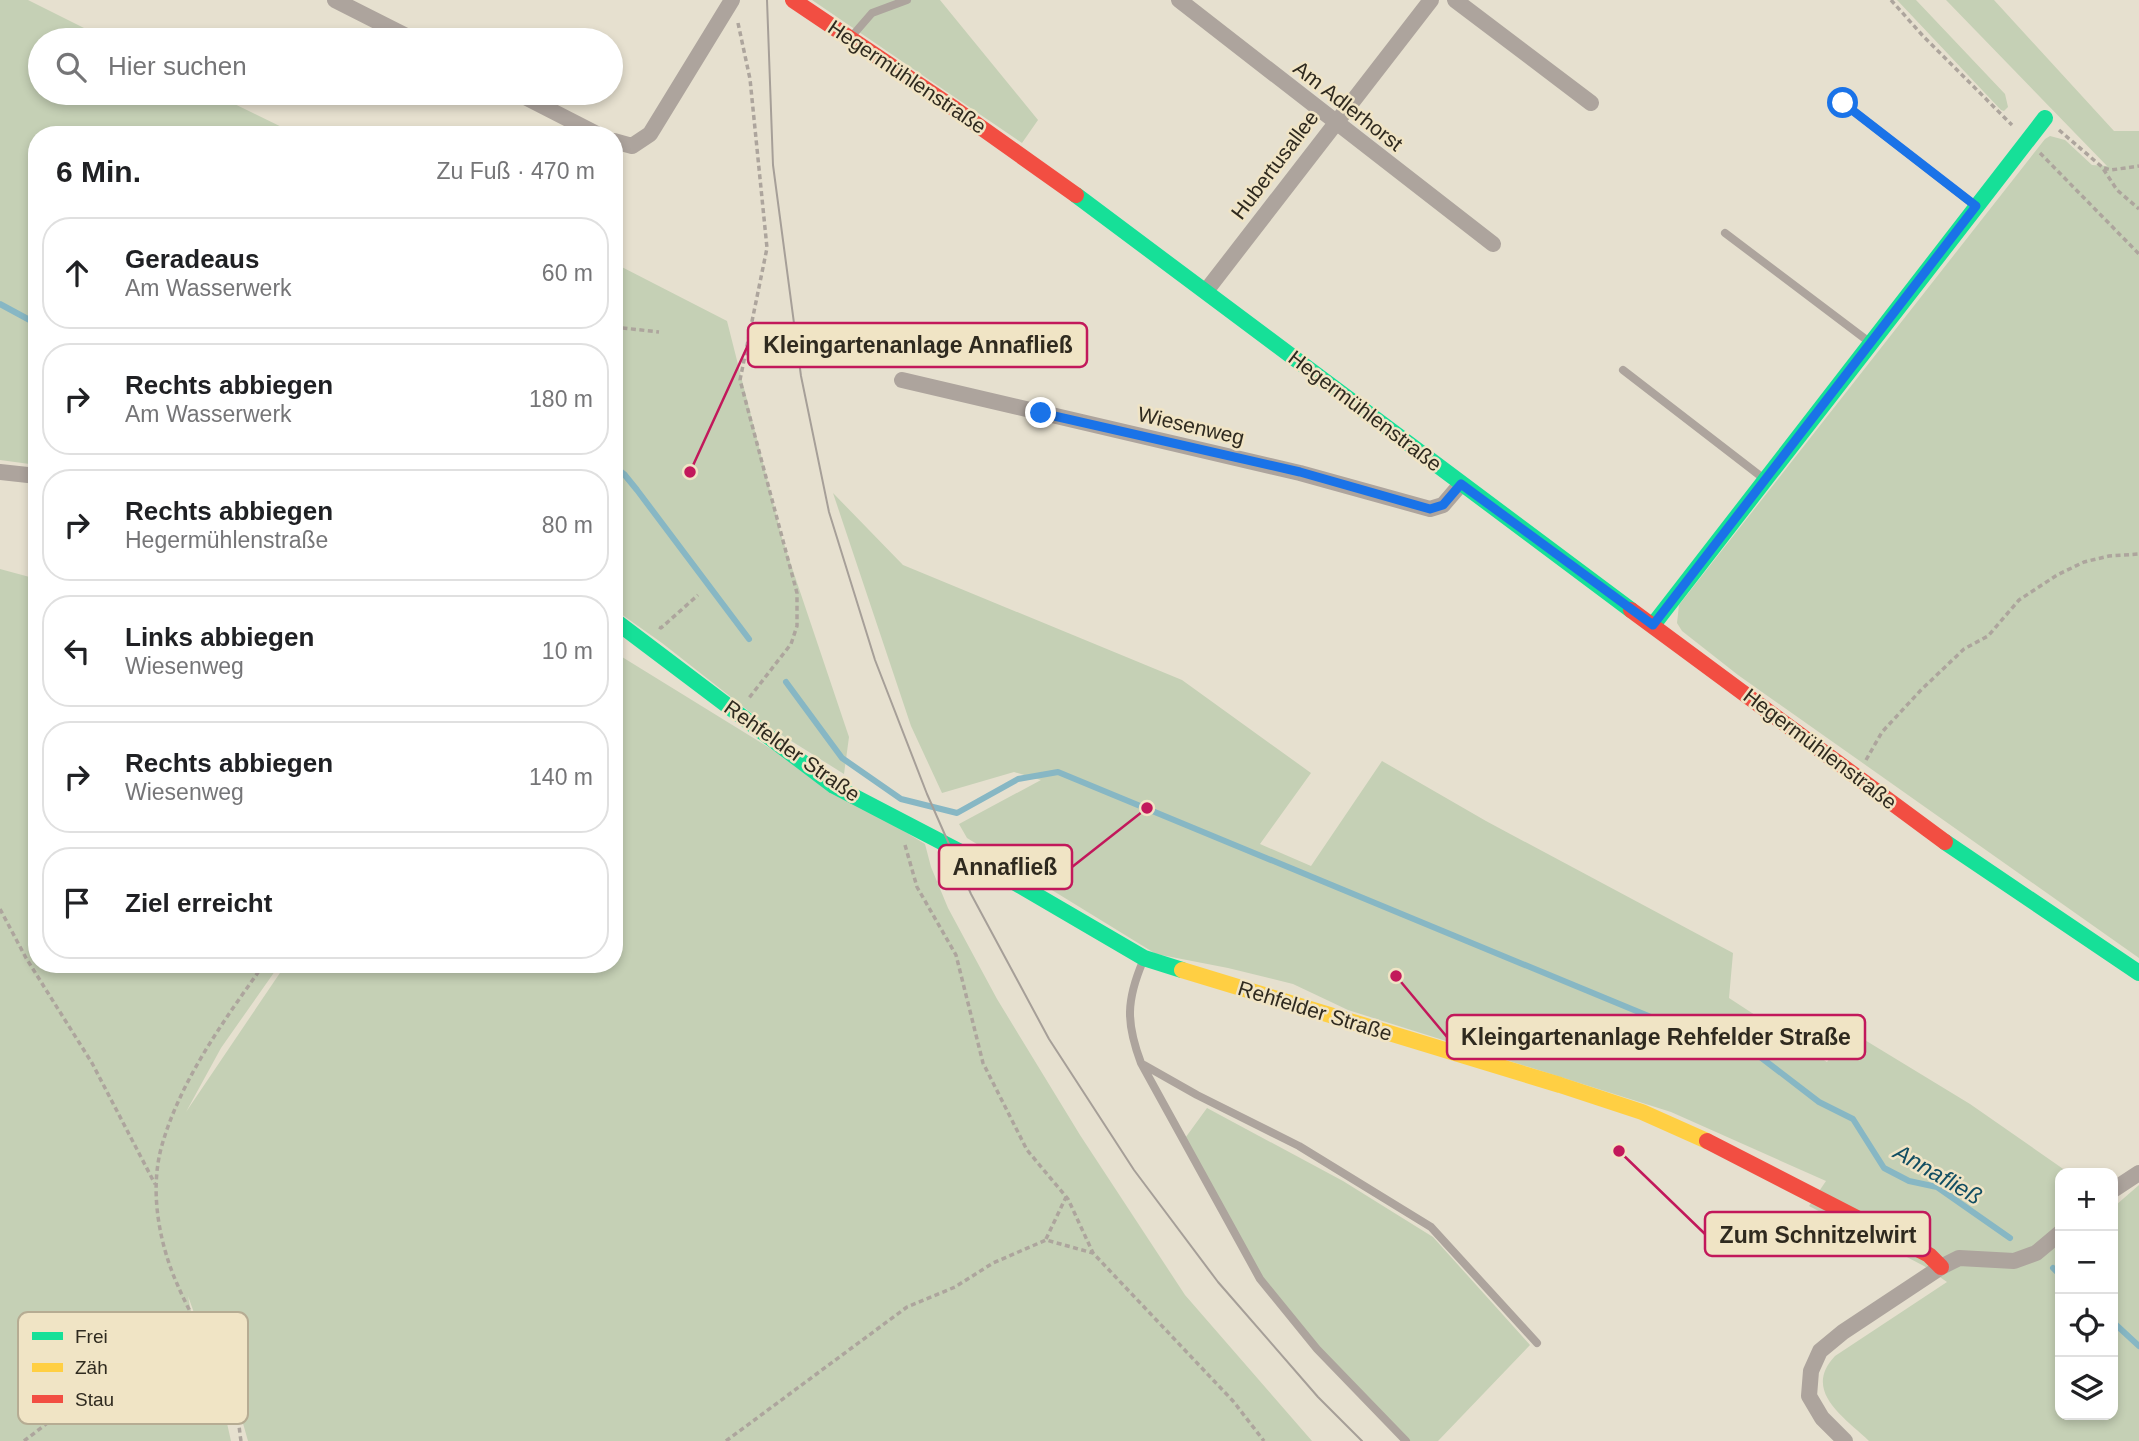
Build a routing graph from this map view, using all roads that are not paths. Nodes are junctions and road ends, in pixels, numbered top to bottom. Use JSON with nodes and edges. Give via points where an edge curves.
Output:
{"nodes":[{"id":1,"x":335,"y":0,"type":"edge"},
{"id":2,"x":793,"y":0,"type":"edge"},
{"id":3,"x":907,"y":0,"type":"edge"},
{"id":4,"x":1179,"y":0,"type":"edge"},
{"id":5,"x":1431,"y":0,"type":"edge"},
{"id":6,"x":1455,"y":0,"type":"edge"},
{"id":7,"x":734,"y":7,"type":"edge"},
{"id":8,"x":390,"y":28,"type":"edge"},
{"id":9,"x":850,"y":38,"type":"junction"},
{"id":10,"x":1591,"y":103,"type":"dead end"},
{"id":11,"x":1843,"y":103,"type":"dead end"},
{"id":12,"x":541,"y":105,"type":"edge"},
{"id":13,"x":2045,"y":118,"type":"dead end"},
{"id":14,"x":1335,"y":122,"type":"junction"},
{"id":15,"x":582,"y":126,"type":"edge"},
{"id":16,"x":623,"y":144,"type":"edge"},
{"id":17,"x":1976,"y":206,"type":"junction"},
{"id":18,"x":1725,"y":233,"type":"dead end"},
{"id":19,"x":1493,"y":244,"type":"dead end"},
{"id":20,"x":1206,"y":291,"type":"junction"},
{"id":21,"x":1870,"y":343,"type":"junction"},
{"id":22,"x":1623,"y":370,"type":"dead end"},
{"id":23,"x":902,"y":380,"type":"dead end"},
{"id":24,"x":0,"y":472,"type":"edge"},
{"id":25,"x":28,"y":475,"type":"edge"},
{"id":26,"x":1765,"y":480,"type":"junction"},
{"id":27,"x":1461,"y":484,"type":"junction"},
{"id":28,"x":1653,"y":625,"type":"junction"},
{"id":29,"x":623,"y":627,"type":"edge"},
{"id":30,"x":1144,"y":958,"type":"junction"},
{"id":31,"x":2139,"y":973,"type":"edge"},
{"id":32,"x":1141,"y":1063,"type":"junction"},
{"id":33,"x":2139,"y":1173,"type":"edge"},
{"id":34,"x":2118,"y":1187,"type":"edge"},
{"id":35,"x":2055,"y":1237,"type":"edge"},
{"id":36,"x":1941,"y":1267,"type":"junction"},
{"id":37,"x":1537,"y":1343,"type":"dead end"},
{"id":38,"x":1406,"y":1441,"type":"edge"},
{"id":39,"x":1845,"y":1441,"type":"edge"}],
"edges":[{"from":1,"to":8,"type":"street"},
{"from":2,"to":9,"type":"street","name":"Hegermühlenstraße"},
{"from":3,"to":9,"type":"lane","via":[[872,13]]},
{"from":4,"to":14,"type":"street","name":"Am Adlerhorst"},
{"from":5,"to":14,"type":"street","name":"Hubertusallee"},
{"from":6,"to":10,"type":"street"},
{"from":7,"to":16,"type":"street","via":[[650,134],[632,146]]},
{"from":9,"to":20,"type":"street","name":"Hegermühlenstraße"},
{"from":11,"to":17,"type":"lane"},
{"from":12,"to":15,"type":"street"},
{"from":13,"to":17,"type":"street"},
{"from":14,"to":19,"type":"street","name":"Am Adlerhorst"},
{"from":14,"to":20,"type":"street","name":"Hubertusallee"},
{"from":17,"to":21,"type":"street"},
{"from":18,"to":21,"type":"lane"},
{"from":20,"to":27,"type":"street","name":"Hegermühlenstraße"},
{"from":21,"to":26,"type":"street"},
{"from":22,"to":26,"type":"lane"},
{"from":23,"to":27,"type":"street","name":"Wiesenweg","via":[[1300,472],[1430,509],[1443,505]]},
{"from":24,"to":25,"type":"street"},
{"from":26,"to":28,"type":"street"},
{"from":27,"to":28,"type":"street","name":"Hegermühlenstraße"},
{"from":28,"to":31,"type":"street","name":"Hegermühlenstraße","via":[[1931,832]]},
{"from":29,"to":30,"type":"street","name":"Rehfelder Straße","via":[[834,786],[976,860]]},
{"from":30,"to":32,"type":"lane","via":[[1132,986],[1129,1012]]},
{"from":30,"to":36,"type":"street","name":"Rehfelder Straße","via":[[1642,1112],[1860,1219],[1929,1255]]},
{"from":32,"to":37,"type":"lane","via":[[1299,1146],[1416,1216]]},
{"from":32,"to":38,"type":"lane","via":[[1260,1279],[1317,1349]]},
{"from":33,"to":34,"type":"street"},
{"from":35,"to":36,"type":"street","via":[[2036,1253],[2014,1261],[1959,1258]]},
{"from":36,"to":39,"type":"street","via":[[1820,1351],[1811,1371],[1809,1396],[1822,1418]]}]}
